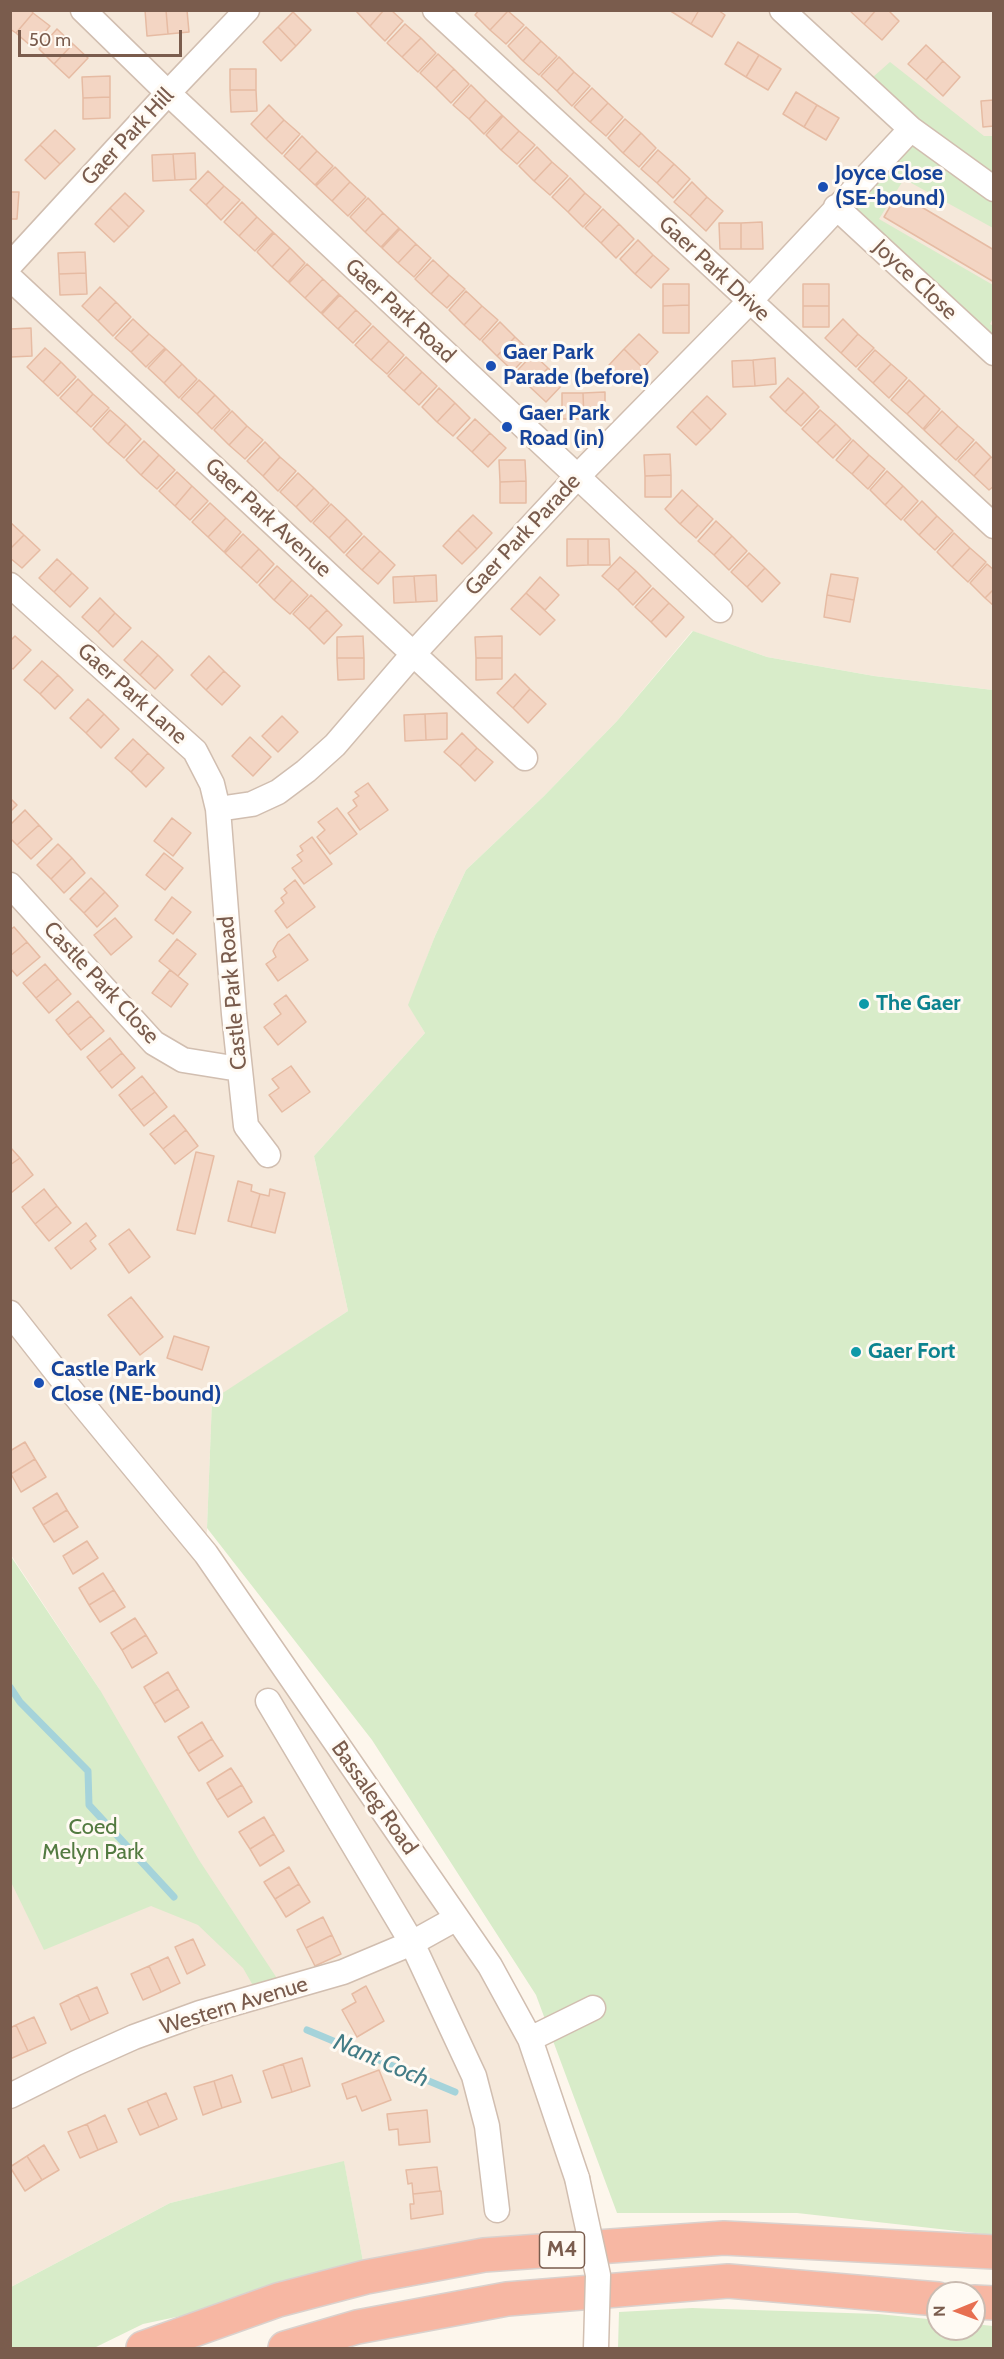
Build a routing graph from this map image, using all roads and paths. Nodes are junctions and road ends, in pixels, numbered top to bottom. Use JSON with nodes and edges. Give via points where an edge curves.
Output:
{"nodes":[{"id":1,"x":83,"y":10,"type":"edge"},
{"id":2,"x":247,"y":10,"type":"edge"},
{"id":3,"x":435,"y":10,"type":"edge"},
{"id":4,"x":782,"y":10,"type":"edge"},
{"id":5,"x":168,"y":93,"type":"junction"},
{"id":6,"x":911,"y":129,"type":"junction"},
{"id":7,"x":993,"y":189,"type":"edge"},
{"id":8,"x":836,"y":207,"type":"junction"},
{"id":9,"x":10,"y":265,"type":"edge"},
{"id":10,"x":10,"y":278,"type":"edge"},
{"id":11,"x":749,"y":302,"type":"junction"},
{"id":12,"x":993,"y":352,"type":"edge"},
{"id":13,"x":576,"y":477,"type":"junction"},
{"id":14,"x":993,"y":526,"type":"edge"},
{"id":15,"x":10,"y":585,"type":"edge"},
{"id":16,"x":720,"y":610,"type":"dead end"},
{"id":17,"x":414,"y":653,"type":"junction"},
{"id":18,"x":525,"y":758,"type":"dead end"},
{"id":19,"x":219,"y":817,"type":"junction"},
{"id":20,"x":10,"y":885,"type":"edge"},
{"id":21,"x":239,"y":1069,"type":"junction"},
{"id":22,"x":268,"y":1155,"type":"dead end"},
{"id":23,"x":10,"y":1313,"type":"edge"},
{"id":24,"x":268,"y":1701,"type":"dead end"},
{"id":25,"x":458,"y":1918,"type":"junction"},
{"id":26,"x":412,"y":1943,"type":"junction"},
{"id":27,"x":593,"y":2008,"type":"dead end"},
{"id":28,"x":530,"y":2039,"type":"junction"},
{"id":29,"x":10,"y":2096,"type":"edge"},
{"id":30,"x":497,"y":2210,"type":"dead end"},
{"id":31,"x":993,"y":2252,"type":"edge"},
{"id":32,"x":926,"y":2297,"type":"edge"},
{"id":33,"x":144,"y":2349,"type":"edge"},
{"id":34,"x":285,"y":2349,"type":"edge"},
{"id":35,"x":596,"y":2349,"type":"edge"}],
"edges":[{"from":1,"to":5,"type":"street","name":"Gaer Park Road"},
{"from":2,"to":5,"type":"street","name":"Gaer Park Hill"},
{"from":3,"to":11,"type":"street","name":"Gaer Park Drive"},
{"from":4,"to":6,"type":"street"},
{"from":5,"to":9,"type":"street","name":"Gaer Park Hill"},
{"from":5,"to":13,"type":"street","name":"Gaer Park Road"},
{"from":6,"to":7,"type":"street"},
{"from":6,"to":8,"type":"street","name":"Gaer Park Parade"},
{"from":8,"to":11,"type":"street","name":"Gaer Park Parade"},
{"from":8,"to":12,"type":"street","name":"Joyce Close"},
{"from":10,"to":17,"type":"street","name":"Gaer Park Avenue"},
{"from":11,"to":13,"type":"street","name":"Gaer Park Parade"},
{"from":11,"to":14,"type":"street","name":"Gaer Park Drive"},
{"from":13,"to":16,"type":"street","name":"Gaer Park Road"},
{"from":13,"to":17,"type":"street","name":"Gaer Park Parade"},
{"from":15,"to":19,"type":"street","name":"Gaer Park Lane","via":[[195,751],[212,784]]},
{"from":17,"to":18,"type":"street","name":"Gaer Park Avenue"},
{"from":17,"to":19,"type":"street","name":"Gaer Park Parade","via":[[334,745],[306,771],[278,792]]},
{"from":19,"to":21,"type":"street","name":"Castle Park Road"},
{"from":20,"to":21,"type":"street","name":"Castle Park Close","via":[[154,1043],[183,1060]]},
{"from":21,"to":22,"type":"street","name":"Castle Park Road","via":[[246,1126]]},
{"from":23,"to":25,"type":"street","name":"Bassaleg Road","via":[[206,1554]]},
{"from":24,"to":26,"type":"street","name":"Bassaleg Road"},
{"from":25,"to":26,"type":"street","name":"Western Avenue"},
{"from":25,"to":28,"type":"street","name":"Bassaleg Road"},
{"from":26,"to":29,"type":"street","name":"Western Avenue","via":[[343,1972],[200,2013],[134,2037]]},
{"from":26,"to":30,"type":"street","name":"Bassaleg Road","via":[[474,2076],[487,2127]]},
{"from":27,"to":28,"type":"street"},
{"from":28,"to":35,"type":"street","name":"Bassaleg Road","bridge":true,"via":[[577,2178],[598,2275]]},
{"from":31,"to":33,"type":"highway","number":"M4","via":[[724,2238],[484,2255],[366,2277],[278,2300]]},
{"from":32,"to":34,"type":"highway","number":"M4","via":[[728,2281],[507,2299],[357,2327]]}]}
